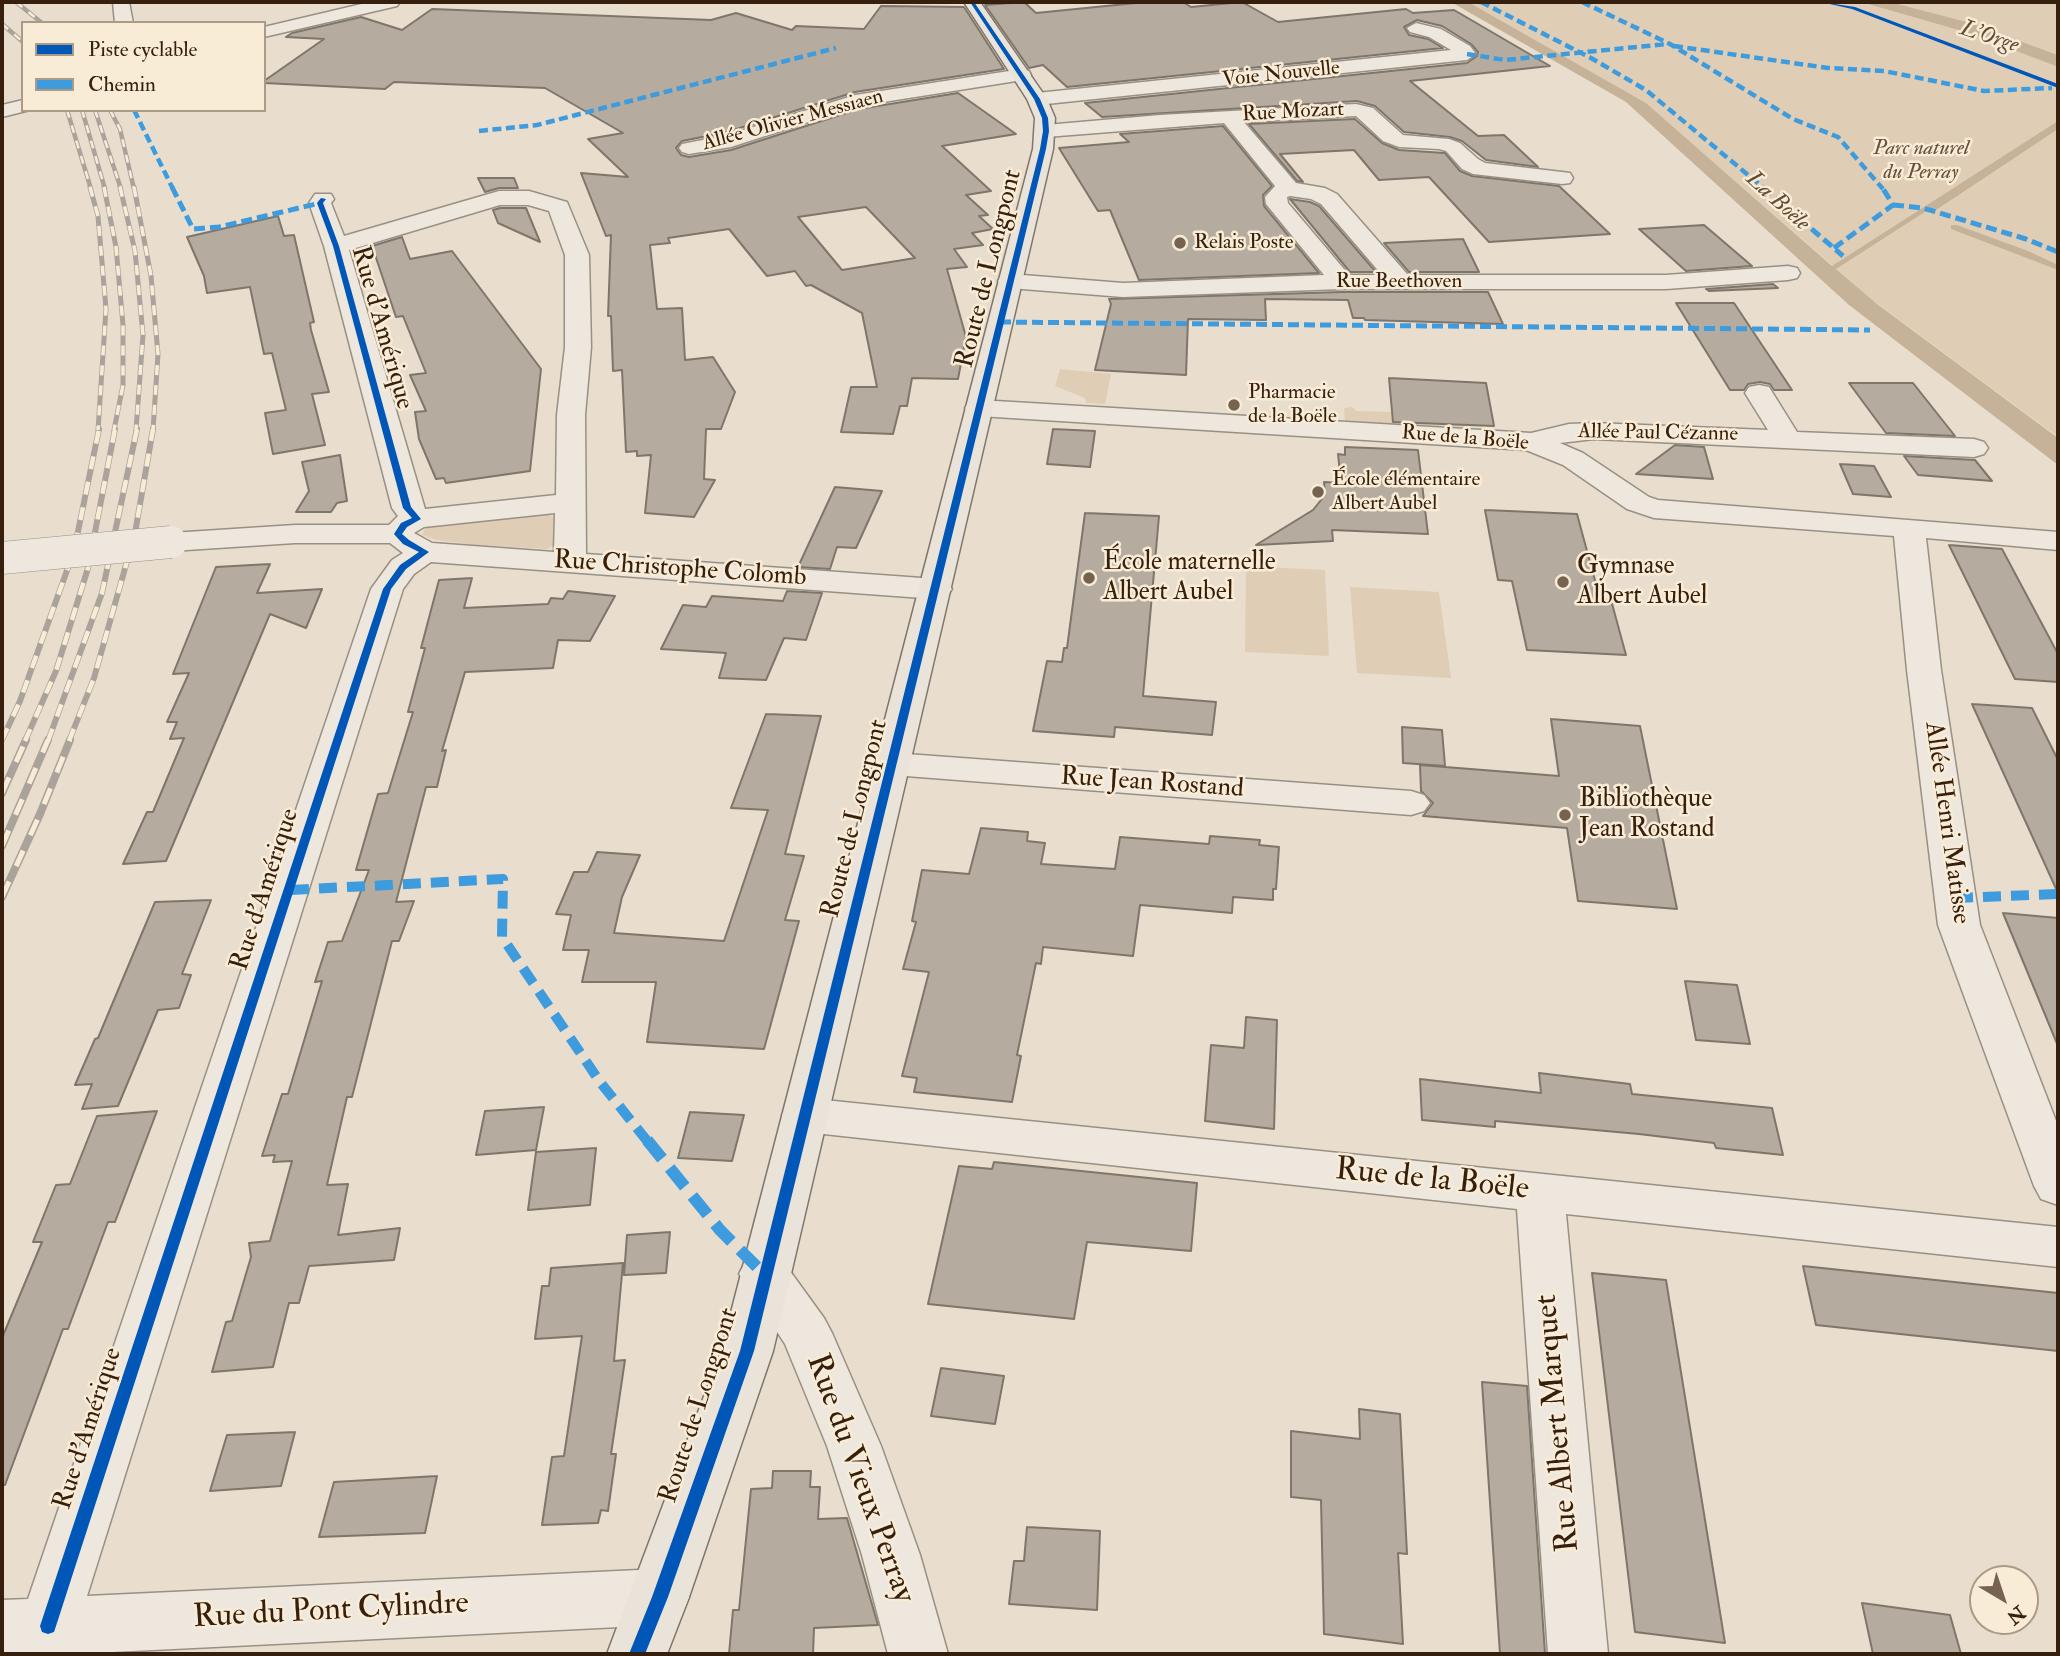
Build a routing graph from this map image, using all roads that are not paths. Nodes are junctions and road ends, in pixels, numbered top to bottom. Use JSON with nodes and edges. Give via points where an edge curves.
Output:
{"nodes":[{"id":1,"x":121,"y":2,"type":"edge"},
{"id":2,"x":391,"y":2,"type":"edge"},
{"id":3,"x":972,"y":2,"type":"edge"},
{"id":4,"x":124,"y":21,"type":"edge"},
{"id":5,"x":1416,"y":28,"type":"dead end"},
{"id":6,"x":266,"y":32,"type":"edge"},
{"id":7,"x":1035,"y":102,"type":"junction"},
{"id":8,"x":21,"y":106,"type":"edge"},
{"id":9,"x":2,"y":111,"type":"edge"},
{"id":10,"x":1229,"y":117,"type":"junction"},
{"id":11,"x":689,"y":148,"type":"dead end"},
{"id":12,"x":1562,"y":178,"type":"dead end"},
{"id":13,"x":1289,"y":188,"type":"junction"},
{"id":14,"x":321,"y":201,"type":"dead end"},
{"id":15,"x":336,"y":246,"type":"junction"},
{"id":16,"x":1788,"y":273,"type":"dead end"},
{"id":17,"x":1010,"y":281,"type":"junction"},
{"id":18,"x":1342,"y":282,"type":"junction"},
{"id":19,"x":1401,"y":282,"type":"junction"},
{"id":20,"x":1759,"y":393,"type":"dead end"},
{"id":21,"x":979,"y":408,"type":"junction"},
{"id":22,"x":1786,"y":438,"type":"junction"},
{"id":23,"x":1532,"y":442,"type":"junction"},
{"id":24,"x":1974,"y":448,"type":"dead end"},
{"id":25,"x":572,"y":502,"type":"junction"},
{"id":26,"x":1909,"y":528,"type":"junction"},
{"id":27,"x":413,"y":535,"type":"junction"},
{"id":28,"x":2058,"y":541,"type":"edge"},
{"id":29,"x":2,"y":558,"type":"edge"},
{"id":30,"x":570,"y":562,"type":"junction"},
{"id":31,"x":936,"y":589,"type":"junction"},
{"id":32,"x":893,"y":764,"type":"junction"},
{"id":33,"x":1411,"y":803,"type":"dead end"},
{"id":34,"x":805,"y":1115,"type":"junction"},
{"id":35,"x":2058,"y":1186,"type":"edge"},
{"id":36,"x":1540,"y":1193,"type":"junction"},
{"id":37,"x":2058,"y":1247,"type":"edge"},
{"id":38,"x":764,"y":1274,"type":"junction"},
{"id":39,"x":660,"y":1597,"type":"junction"},
{"id":40,"x":25,"y":1627,"type":"edge"},
{"id":41,"x":637,"y":1654,"type":"edge"},
{"id":42,"x":918,"y":1654,"type":"edge"},
{"id":43,"x":1578,"y":1654,"type":"edge"}],
"edges":[{"from":1,"to":4,"type":"street"},
{"from":2,"to":6,"type":"street"},
{"from":3,"to":7,"type":"main road"},
{"from":5,"to":7,"type":"street","name":"Voie Nouvelle","via":[[1435,33],[1467,54]]},
{"from":7,"to":10,"type":"street","name":"Rue Mozart"},
{"from":7,"to":11,"type":"street","name":"Allée Olivier Messiaen","via":[[855,102],[731,141]]},
{"from":7,"to":17,"type":"main road","name":"Route de Longpont"},
{"from":8,"to":9,"type":"street"},
{"from":10,"to":12,"type":"street","name":"Rue Mozart","via":[[1356,110],[1366,112],[1390,137],[1442,143],[1481,169]]},
{"from":10,"to":13,"type":"street"},
{"from":13,"to":18,"type":"street","via":[[1279,192],[1277,204]]},
{"from":13,"to":19,"type":"street","via":[[1329,199]]},
{"from":14,"to":15,"type":"street","name":"Rue d'Amérique"},
{"from":15,"to":25,"type":"street","name":"Rue d'Amérique","via":[[499,198],[529,198],[559,207],[577,255]]},
{"from":15,"to":27,"type":"street","name":"Rue d'Amérique"},
{"from":16,"to":19,"type":"street","name":"Rue Beethoven","via":[[1666,282]]},
{"from":17,"to":18,"type":"street","name":"Rue Beethoven","via":[[1123,290]]},
{"from":17,"to":21,"type":"main road","name":"Route de Longpont"},
{"from":18,"to":19,"type":"street","name":"Rue Beethoven"},
{"from":20,"to":22,"type":"street","name":"Allée Paul Cézanne"},
{"from":21,"to":23,"type":"street","name":"Rue de la Boële"},
{"from":21,"to":31,"type":"main road","name":"Route de Longpont"},
{"from":22,"to":23,"type":"street","name":"Allée Paul Cézanne","via":[[1594,431]]},
{"from":22,"to":24,"type":"street","name":"Allée Paul Cézanne"},
{"from":23,"to":26,"type":"street","name":"Rue de la Boële","via":[[1588,467],[1622,494],[1654,509]]},
{"from":25,"to":27,"type":"street"},
{"from":25,"to":30,"type":"street","name":"Rue d'Amérique"},
{"from":26,"to":28,"type":"street","name":"Rue de la Boële"},
{"from":26,"to":35,"type":"street","name":"Allée Henri Matisse","via":[[1959,925]]},
{"from":27,"to":29,"type":"street","name":"Rue Christophe Colomb","bridge":true,"via":[[295,534]]},
{"from":27,"to":30,"type":"street","name":"Rue Christophe Colomb"},
{"from":27,"to":40,"type":"street","name":"Rue d'Amérique","via":[[403,567],[387,589]]},
{"from":30,"to":31,"type":"street","name":"Rue Christophe Colomb"},
{"from":31,"to":32,"type":"main road","name":"Route de Longpont"},
{"from":32,"to":33,"type":"street","name":"Rue Jean Rostand"},
{"from":32,"to":34,"type":"main road","name":"Route de Longpont"},
{"from":34,"to":36,"type":"street","name":"Rue de la Boële"},
{"from":34,"to":38,"type":"main road","name":"Route de Longpont"},
{"from":36,"to":37,"type":"street","name":"Rue de la Boële"},
{"from":36,"to":43,"type":"street","name":"Rue Albert Marquet"},
{"from":38,"to":39,"type":"main road","name":"Route de Longpont","via":[[747,1351]]},
{"from":38,"to":42,"type":"street","name":"Rue du Vieux Perray","via":[[806,1332],[854,1446]]},
{"from":39,"to":40,"type":"street","name":"Rue du Pont Cylindre"},
{"from":39,"to":41,"type":"main road","name":"Route de Longpont"}]}
